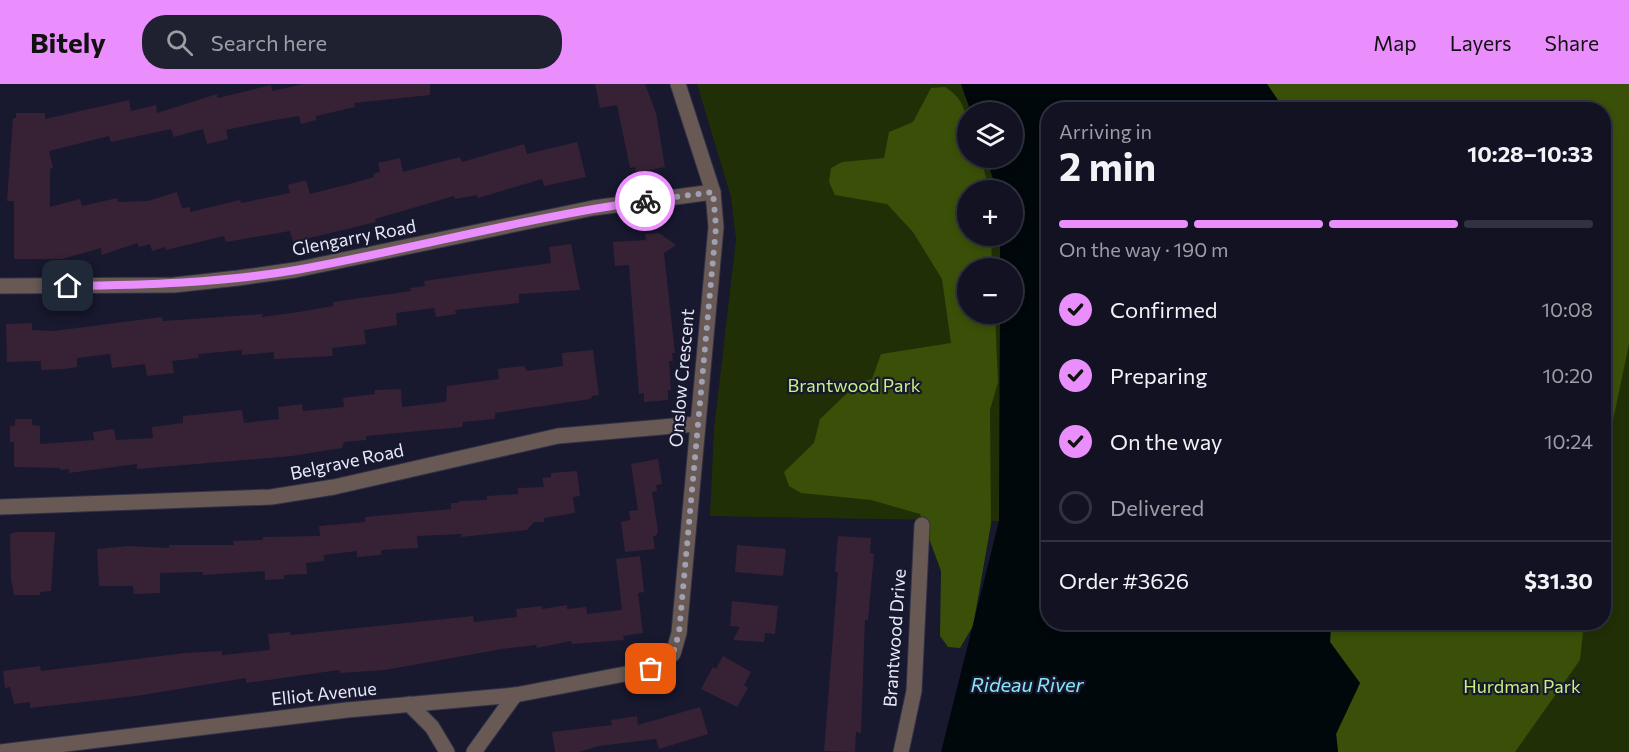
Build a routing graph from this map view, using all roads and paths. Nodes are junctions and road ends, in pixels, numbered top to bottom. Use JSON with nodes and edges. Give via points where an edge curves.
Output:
{"nodes":[{"id":1,"x":678,"y":84,"type":"edge"},
{"id":2,"x":713,"y":192,"type":"junction"},
{"id":3,"x":0,"y":286,"type":"edge"},
{"id":4,"x":697,"y":424,"type":"junction"},
{"id":5,"x":0,"y":507,"type":"edge"},
{"id":6,"x":922,"y":525,"type":"dead end"},
{"id":7,"x":651,"y":669,"type":"joint"},
{"id":8,"x":515,"y":695,"type":"junction"},
{"id":9,"x":410,"y":704,"type":"junction"},
{"id":10,"x":0,"y":752,"type":"edge"},
{"id":11,"x":447,"y":752,"type":"edge"},
{"id":12,"x":474,"y":752,"type":"edge"},
{"id":13,"x":901,"y":752,"type":"edge"}],
"edges":[{"from":1,"to":2,"type":"street","name":"Onslow Crescent"},
{"from":2,"to":3,"type":"street","name":"Glengarry Road","via":[[593,208],[307,268],[238,278],[174,285]]},
{"from":2,"to":4,"type":"street","name":"Onslow Crescent","via":[[716,227]]},
{"from":4,"to":5,"type":"street","name":"Belgrave Road","via":[[558,436],[334,487],[272,497]]},
{"from":4,"to":7,"type":"street","name":"Onslow Crescent","via":[[679,633],[673,654]]},
{"from":6,"to":13,"type":"street","name":"Brantwood Drive","via":[[914,691]]},
{"from":7,"to":8,"type":"street","name":"Elliot Avenue"},
{"from":8,"to":9,"type":"street","name":"Elliot Avenue"},
{"from":8,"to":12,"type":"street"},
{"from":9,"to":10,"type":"street","name":"Elliot Avenue"},
{"from":9,"to":11,"type":"street"}]}
